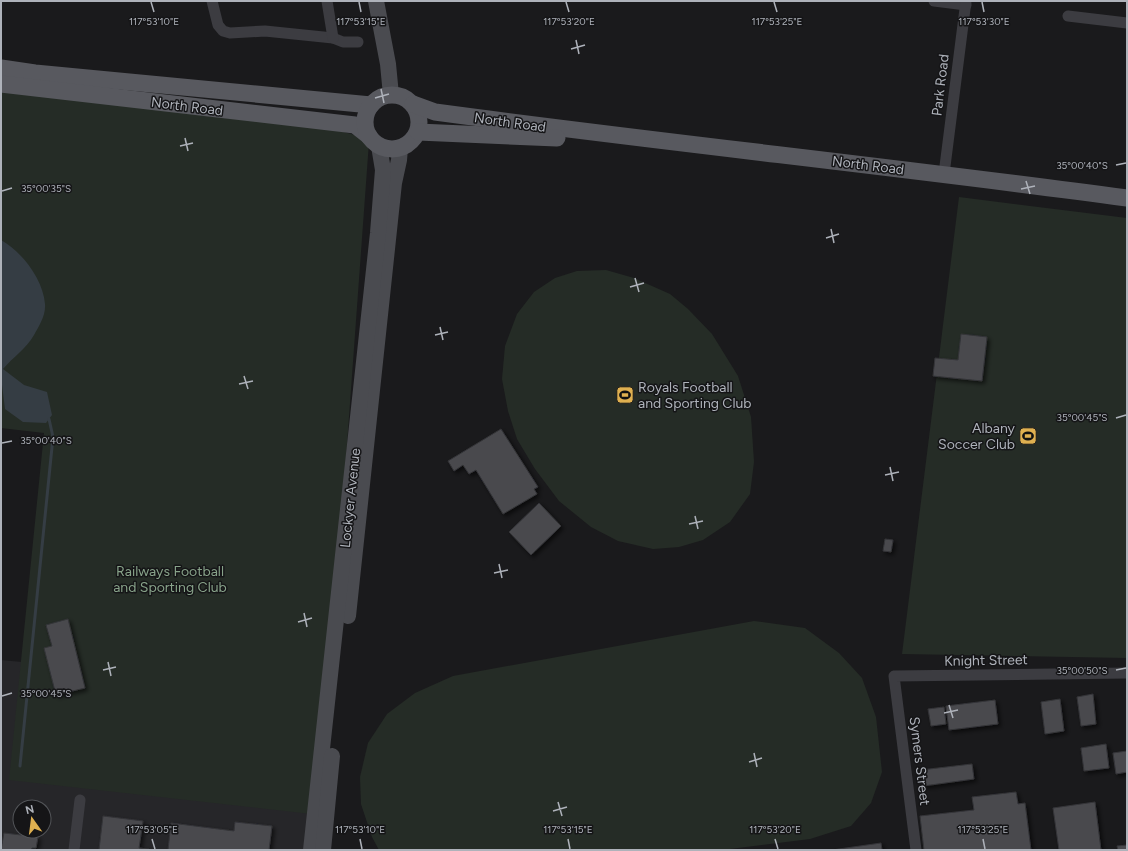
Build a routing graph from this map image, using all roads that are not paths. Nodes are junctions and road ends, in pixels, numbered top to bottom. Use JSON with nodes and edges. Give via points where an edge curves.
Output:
{"nodes":[{"id":1,"x":212,"y":1,"type":"edge"},
{"id":2,"x":327,"y":1,"type":"edge"},
{"id":3,"x":376,"y":1,"type":"edge"},
{"id":4,"x":934,"y":1,"type":"edge"},
{"id":5,"x":966,"y":3,"type":"edge"},
{"id":6,"x":1068,"y":16,"type":"dead end"},
{"id":7,"x":1127,"y":23,"type":"edge"},
{"id":8,"x":333,"y":38,"type":"junction"},
{"id":9,"x":358,"y":42,"type":"dead end"},
{"id":10,"x":1,"y":68,"type":"edge"},
{"id":11,"x":1,"y":84,"type":"edge"},
{"id":12,"x":390,"y":95,"type":"junction"},
{"id":13,"x":413,"y":104,"type":"junction"},
{"id":14,"x":371,"y":105,"type":"junction"},
{"id":15,"x":418,"y":132,"type":"junction"},
{"id":16,"x":609,"y":135,"type":"junction"},
{"id":17,"x":374,"y":141,"type":"junction"},
{"id":18,"x":400,"y":148,"type":"junction"},
{"id":19,"x":944,"y":174,"type":"junction"},
{"id":20,"x":1127,"y":198,"type":"edge"},
{"id":21,"x":1127,"y":673,"type":"edge"},
{"id":22,"x":894,"y":676,"type":"joint"},
{"id":23,"x":80,"y":800,"type":"dead end"},
{"id":24,"x":74,"y":850,"type":"edge"},
{"id":25,"x":311,"y":850,"type":"edge"},
{"id":26,"x":322,"y":850,"type":"edge"},
{"id":27,"x":916,"y":850,"type":"edge"}],
"edges":[{"from":1,"to":8,"type":"street","via":[[218,25],[223,31],[265,31]]},
{"from":2,"to":8,"type":"street"},
{"from":3,"to":12,"type":"main road","via":[[388,64]]},
{"from":4,"to":5,"type":"street"},
{"from":5,"to":19,"type":"street","name":"Park Road"},
{"from":6,"to":7,"type":"street"},
{"from":8,"to":9,"type":"street","via":[[343,42]]},
{"from":10,"to":14,"type":"main road","name":"North Road"},
{"from":11,"to":17,"type":"main road","name":"North Road","via":[[355,125]]},
{"from":12,"to":13,"type":"main road","via":[[403,97]]},
{"from":12,"to":14,"type":"main road","via":[[380,98]]},
{"from":13,"to":15,"type":"main road","via":[[419,118]]},
{"from":13,"to":16,"type":"main road","name":"North Road","via":[[435,112]]},
{"from":14,"to":17,"type":"main road","via":[[365,116],[365,123]]},
{"from":15,"to":16,"type":"main road","name":"North Road","via":[[566,138]]},
{"from":15,"to":18,"type":"main road","via":[[410,142]]},
{"from":16,"to":19,"type":"main road","name":"North Road"},
{"from":17,"to":18,"type":"main road","via":[[386,149]]},
{"from":17,"to":25,"type":"main road","name":"Lockyer Avenue","via":[[383,170],[378,233]]},
{"from":18,"to":26,"type":"main road","name":"Lockyer Avenue","via":[[394,183]]},
{"from":19,"to":20,"type":"main road","name":"North Road"},
{"from":21,"to":22,"type":"street","name":"Knight Street"},
{"from":22,"to":27,"type":"street","name":"Symers Street"},
{"from":23,"to":24,"type":"street"}]}
